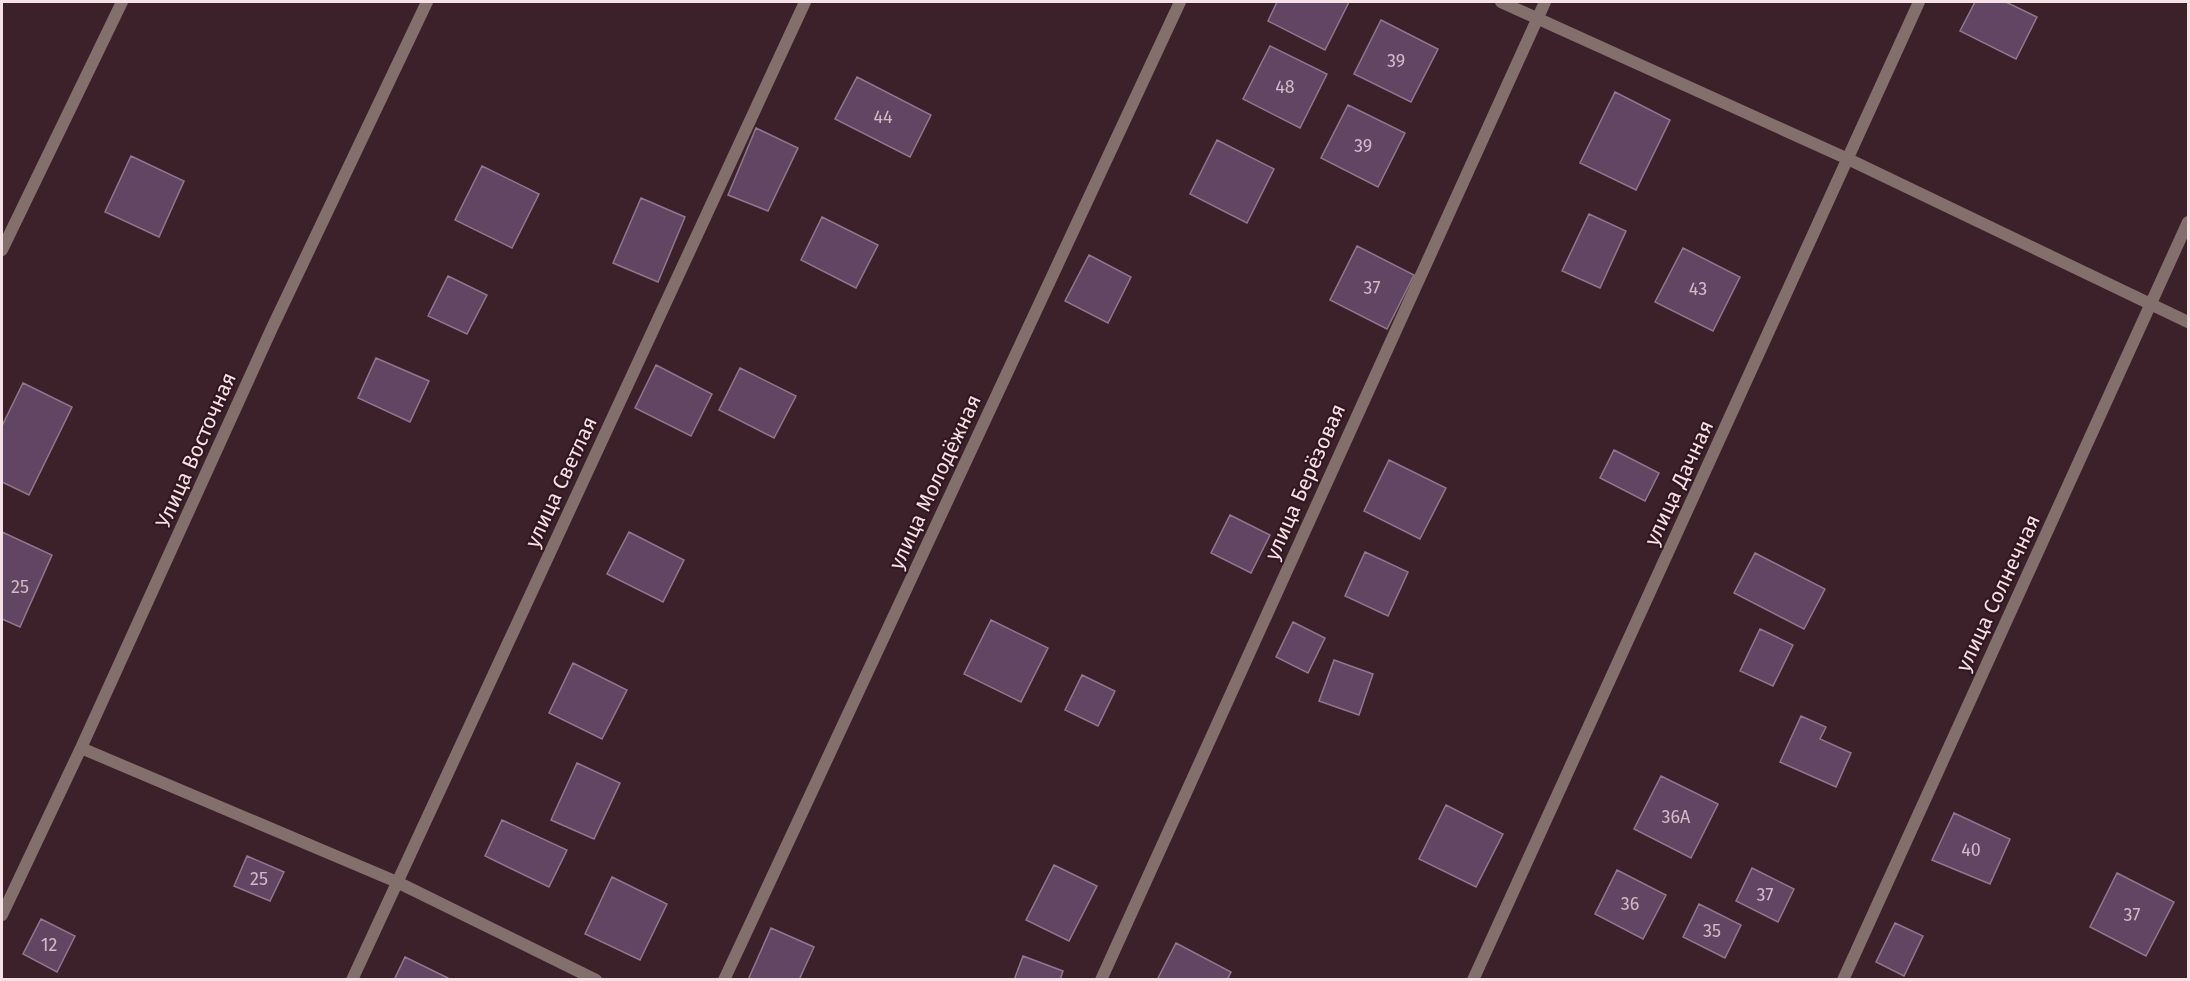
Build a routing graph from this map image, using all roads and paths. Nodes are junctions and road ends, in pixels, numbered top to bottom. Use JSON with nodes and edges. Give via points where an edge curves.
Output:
{"nodes":[{"id":1,"x":122,"y":2,"type":"edge"},
{"id":2,"x":427,"y":2,"type":"edge"},
{"id":3,"x":805,"y":2,"type":"edge"},
{"id":4,"x":1180,"y":2,"type":"edge"},
{"id":5,"x":1501,"y":2,"type":"edge"},
{"id":6,"x":1545,"y":2,"type":"edge"},
{"id":7,"x":1919,"y":2,"type":"edge"},
{"id":8,"x":1537,"y":18,"type":"junction"},
{"id":9,"x":1848,"y":159,"type":"junction"},
{"id":10,"x":2188,"y":222,"type":"edge"},
{"id":11,"x":2,"y":250,"type":"edge"},
{"id":12,"x":2151,"y":304,"type":"junction"},
{"id":13,"x":2188,"y":322,"type":"edge"},
{"id":14,"x":81,"y":748,"type":"junction"},
{"id":15,"x":397,"y":882,"type":"junction"},
{"id":16,"x":2,"y":915,"type":"edge"},
{"id":17,"x":352,"y":980,"type":"edge"},
{"id":18,"x":596,"y":980,"type":"edge"},
{"id":19,"x":724,"y":980,"type":"edge"},
{"id":20,"x":1101,"y":980,"type":"edge"},
{"id":21,"x":1473,"y":980,"type":"edge"},
{"id":22,"x":1843,"y":980,"type":"edge"}],
"edges":[{"from":1,"to":11,"type":"street"},
{"from":2,"to":14,"type":"street","name":"Улица Восточная","via":[[267,339]]},
{"from":3,"to":15,"type":"street","name":"улица Светлая"},
{"from":4,"to":19,"type":"street","name":"улица Молодёжная"},
{"from":5,"to":8,"type":"street"},
{"from":6,"to":8,"type":"street","name":"улица Берёзовая"},
{"from":7,"to":9,"type":"street","name":"улица Дачная"},
{"from":8,"to":9,"type":"street"},
{"from":8,"to":20,"type":"street","name":"улица Берёзовая"},
{"from":9,"to":12,"type":"street"},
{"from":9,"to":21,"type":"street","name":"улица Дачная"},
{"from":10,"to":12,"type":"street","name":"улица Солнечная"},
{"from":12,"to":13,"type":"street"},
{"from":12,"to":22,"type":"street","name":"улица Солнечная"},
{"from":14,"to":15,"type":"street"},
{"from":14,"to":16,"type":"street","name":"Улица Восточная"},
{"from":15,"to":17,"type":"street","name":"улица Светлая"},
{"from":15,"to":18,"type":"street"}]}
